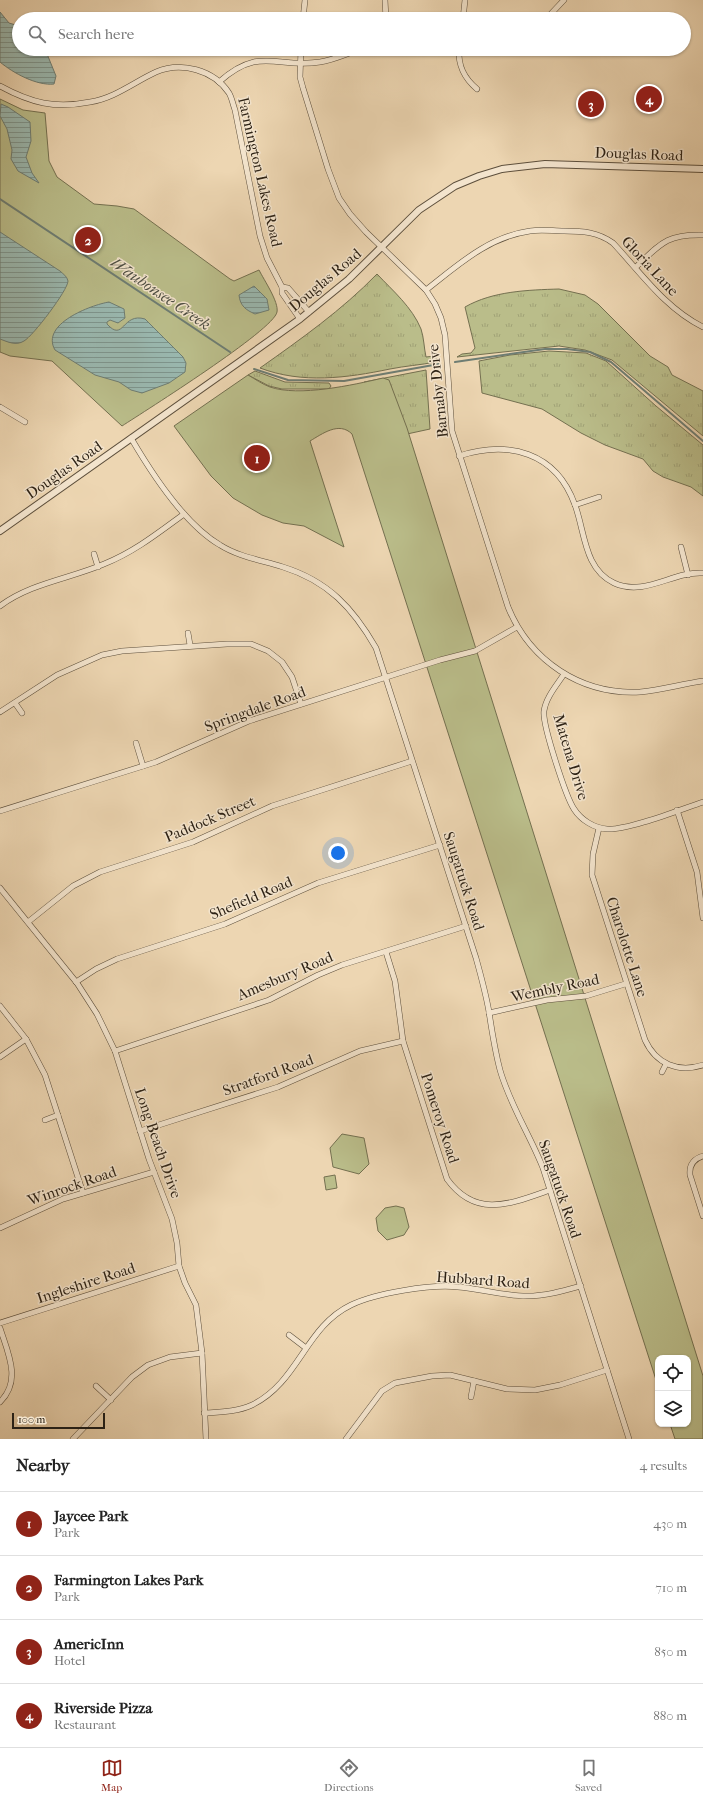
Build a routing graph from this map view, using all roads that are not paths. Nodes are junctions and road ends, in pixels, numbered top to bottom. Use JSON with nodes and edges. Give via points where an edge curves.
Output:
{"nodes":[{"id":1,"x":305,"y":0,"type":"edge"},
{"id":2,"x":385,"y":0,"type":"edge"},
{"id":3,"x":465,"y":0,"type":"edge"},
{"id":4,"x":564,"y":0,"type":"edge"},
{"id":5,"x":304,"y":12,"type":"edge"},
{"id":6,"x":386,"y":12,"type":"edge"},
{"id":7,"x":464,"y":12,"type":"edge"},
{"id":8,"x":553,"y":12,"type":"edge"},
{"id":9,"x":300,"y":56,"type":"edge"},
{"id":10,"x":339,"y":56,"type":"edge"},
{"id":11,"x":460,"y":56,"type":"edge"},
{"id":12,"x":300,"y":63,"type":"junction"},
{"id":13,"x":219,"y":82,"type":"junction"},
{"id":14,"x":0,"y":86,"type":"edge"},
{"id":15,"x":477,"y":89,"type":"dead end"},
{"id":16,"x":703,"y":169,"type":"edge"},
{"id":17,"x":703,"y":236,"type":"edge"},
{"id":18,"x":382,"y":247,"type":"junction"},
{"id":19,"x":636,"y":267,"type":"junction"},
{"id":20,"x":282,"y":286,"type":"junction"},
{"id":21,"x":426,"y":290,"type":"junction"},
{"id":22,"x":309,"y":312,"type":"junction"},
{"id":23,"x":300,"y":319,"type":"junction"},
{"id":24,"x":703,"y":327,"type":"edge"},
{"id":25,"x":0,"y":407,"type":"edge"},
{"id":26,"x":25,"y":422,"type":"dead end"},
{"id":27,"x":131,"y":438,"type":"junction"},
{"id":28,"x":459,"y":456,"type":"junction"},
{"id":29,"x":599,"y":497,"type":"dead end"},
{"id":30,"x":575,"y":504,"type":"junction"},
{"id":31,"x":184,"y":514,"type":"junction"},
{"id":32,"x":0,"y":531,"type":"edge"},
{"id":33,"x":681,"y":547,"type":"dead end"},
{"id":34,"x":94,"y":554,"type":"dead end"},
{"id":35,"x":98,"y":567,"type":"junction"},
{"id":36,"x":703,"y":573,"type":"edge"},
{"id":37,"x":688,"y":575,"type":"junction"},
{"id":38,"x":0,"y":606,"type":"edge"},
{"id":39,"x":517,"y":627,"type":"junction"},
{"id":40,"x":188,"y":633,"type":"dead end"},
{"id":41,"x":190,"y":646,"type":"junction"},
{"id":42,"x":564,"y":674,"type":"junction"},
{"id":43,"x":386,"y":678,"type":"junction"},
{"id":44,"x":703,"y":681,"type":"edge"},
{"id":45,"x":15,"y":703,"type":"junction"},
{"id":46,"x":301,"y":704,"type":"junction"},
{"id":47,"x":0,"y":712,"type":"edge"},
{"id":48,"x":22,"y":713,"type":"dead end"},
{"id":49,"x":136,"y":743,"type":"dead end"},
{"id":50,"x":412,"y":761,"type":"junction"},
{"id":51,"x":143,"y":766,"type":"junction"},
{"id":52,"x":703,"y":802,"type":"edge"},
{"id":53,"x":677,"y":810,"type":"junction"},
{"id":54,"x":0,"y":811,"type":"edge"},
{"id":55,"x":599,"y":828,"type":"junction"},
{"id":56,"x":440,"y":845,"type":"junction"},
{"id":57,"x":0,"y":888,"type":"edge"},
{"id":58,"x":703,"y":918,"type":"edge"},
{"id":59,"x":28,"y":922,"type":"junction"},
{"id":60,"x":466,"y":926,"type":"junction"},
{"id":61,"x":386,"y":952,"type":"junction"},
{"id":62,"x":76,"y":982,"type":"junction"},
{"id":63,"x":626,"y":984,"type":"junction"},
{"id":64,"x":0,"y":1006,"type":"edge"},
{"id":65,"x":489,"y":1013,"type":"junction"},
{"id":66,"x":26,"y":1039,"type":"junction"},
{"id":67,"x":403,"y":1041,"type":"junction"},
{"id":68,"x":115,"y":1051,"type":"junction"},
{"id":69,"x":0,"y":1057,"type":"edge"},
{"id":70,"x":666,"y":1064,"type":"junction"},
{"id":71,"x":703,"y":1064,"type":"edge"},
{"id":72,"x":662,"y":1072,"type":"dead end"},
{"id":73,"x":58,"y":1115,"type":"junction"},
{"id":74,"x":45,"y":1120,"type":"dead end"},
{"id":75,"x":140,"y":1131,"type":"junction"},
{"id":76,"x":703,"y":1156,"type":"edge"},
{"id":77,"x":154,"y":1172,"type":"junction"},
{"id":78,"x":550,"y":1190,"type":"junction"},
{"id":79,"x":83,"y":1193,"type":"junction"},
{"id":80,"x":703,"y":1216,"type":"edge"},
{"id":81,"x":0,"y":1228,"type":"edge"},
{"id":82,"x":179,"y":1266,"type":"junction"},
{"id":83,"x":581,"y":1286,"type":"junction"},
{"id":84,"x":0,"y":1323,"type":"edge"},
{"id":85,"x":0,"y":1328,"type":"edge"},
{"id":86,"x":289,"y":1335,"type":"dead end"},
{"id":87,"x":306,"y":1348,"type":"junction"},
{"id":88,"x":202,"y":1353,"type":"junction"},
{"id":89,"x":607,"y":1370,"type":"junction"},
{"id":90,"x":474,"y":1381,"type":"junction"},
{"id":91,"x":96,"y":1386,"type":"dead end"},
{"id":92,"x":471,"y":1397,"type":"dead end"},
{"id":93,"x":111,"y":1400,"type":"junction"},
{"id":94,"x":0,"y":1402,"type":"edge"},
{"id":95,"x":204,"y":1413,"type":"junction"},
{"id":96,"x":73,"y":1439,"type":"edge"},
{"id":97,"x":206,"y":1439,"type":"edge"},
{"id":98,"x":346,"y":1439,"type":"edge"},
{"id":99,"x":630,"y":1439,"type":"edge"}],
"edges":[{"from":1,"to":5,"type":"street"},
{"from":2,"to":6,"type":"street"},
{"from":3,"to":7,"type":"street"},
{"from":4,"to":8,"type":"street"},
{"from":9,"to":12,"type":"street","name":"Barnaby Drive"},
{"from":10,"to":12,"type":"street","via":[[320,62]]},
{"from":11,"to":15,"type":"street","via":[[461,69],[466,80]]},
{"from":12,"to":13,"type":"street","via":[[253,61],[229,73]]},
{"from":12,"to":18,"type":"street","name":"Barnaby Drive","via":[[303,88],[334,186],[350,214]]},
{"from":13,"to":14,"type":"street","name":"Farmington Lakes Road","via":[[194,68],[171,68],[156,72],[108,98],[71,105],[40,103],[21,98]]},
{"from":13,"to":20,"type":"street","name":"Farmington Lakes Road","via":[[229,93],[235,110],[260,236]]},
{"from":16,"to":18,"type":"street","name":"Douglas Road","via":[[545,164],[502,169],[467,180],[443,193],[419,210]]},
{"from":17,"to":19,"type":"street","via":[[682,235],[667,240]]},
{"from":18,"to":21,"type":"street","name":"Barnaby Drive"},
{"from":18,"to":22,"type":"street","name":"Douglas Road","via":[[350,279]]},
{"from":19,"to":21,"type":"street","name":"Gloria Lane","via":[[613,243],[596,234],[578,231],[531,231],[487,244]]},
{"from":19,"to":24,"type":"street","name":"Gloria Lane","via":[[671,307]]},
{"from":20,"to":22,"type":"street","name":"Farmington Lakes Road","via":[[288,288]]},
{"from":20,"to":23,"type":"street","name":"Farmington Lakes Road","via":[[282,293]]},
{"from":21,"to":28,"type":"street","name":"Barnaby Drive","via":[[441,318],[445,335],[452,430]]},
{"from":22,"to":23,"type":"street","name":"Douglas Road"},
{"from":23,"to":27,"type":"street","name":"Douglas Road"},
{"from":25,"to":26,"type":"street"},
{"from":27,"to":31,"type":"street","name":"Saugatuck Road"},
{"from":27,"to":32,"type":"street","name":"Douglas Road"},
{"from":28,"to":30,"type":"street","via":[[479,449],[495,448],[532,455],[558,475]]},
{"from":28,"to":39,"type":"street","name":"Barnaby Drive","via":[[508,607]]},
{"from":29,"to":30,"type":"street"},
{"from":30,"to":37,"type":"street","via":[[591,560],[606,579],[622,586],[635,587]]},
{"from":31,"to":35,"type":"street","via":[[126,555]]},
{"from":31,"to":43,"type":"street","name":"Saugatuck Road","via":[[220,545],[247,558],[284,567],[302,575],[342,600],[361,623],[376,648]]},
{"from":33,"to":37,"type":"street"},
{"from":34,"to":35,"type":"street"},
{"from":35,"to":38,"type":"street","via":[[32,588]]},
{"from":36,"to":37,"type":"street"},
{"from":39,"to":42,"type":"street","name":"Barnaby Drive","via":[[545,661]]},
{"from":39,"to":43,"type":"street","name":"Springdale Road","via":[[475,651]]},
{"from":40,"to":41,"type":"street"},
{"from":41,"to":45,"type":"street","via":[[102,655],[57,676]]},
{"from":41,"to":46,"type":"street","via":[[251,644],[268,651],[282,662],[292,677]]},
{"from":42,"to":44,"type":"street","name":"Barnaby Drive","via":[[588,685],[622,692],[649,691]]},
{"from":42,"to":55,"type":"street","name":"Matena Drive","via":[[546,705],[545,726],[574,808],[585,820]]},
{"from":43,"to":46,"type":"street","name":"Springdale Road"},
{"from":43,"to":50,"type":"street","name":"Saugatuck Road"},
{"from":45,"to":47,"type":"street"},
{"from":45,"to":48,"type":"street"},
{"from":46,"to":51,"type":"street","name":"Springdale Road","via":[[229,728],[172,756]]},
{"from":49,"to":51,"type":"street"},
{"from":50,"to":56,"type":"street","name":"Saugatuck Road"},
{"from":50,"to":59,"type":"street","name":"Paddock Street","via":[[277,804],[193,842],[100,872],[73,886]]},
{"from":51,"to":54,"type":"street","name":"Springdale Road"},
{"from":52,"to":53,"type":"street"},
{"from":53,"to":55,"type":"street","via":[[622,828]]},
{"from":53,"to":58,"type":"street","via":[[697,872]]},
{"from":55,"to":63,"type":"street","name":"Charolotte Lane","via":[[593,854],[592,875]]},
{"from":56,"to":60,"type":"street","name":"Saugatuck Road"},
{"from":56,"to":62,"type":"street","name":"Shefield Road","via":[[318,883],[225,924],[117,959],[96,968]]},
{"from":57,"to":59,"type":"street","name":"Long Beach Drive"},
{"from":59,"to":62,"type":"street","name":"Long Beach Drive"},
{"from":60,"to":61,"type":"street","name":"Amesbury Road"},
{"from":60,"to":65,"type":"street","name":"Saugatuck Road","via":[[484,983]]},
{"from":61,"to":67,"type":"street","name":"Pomeroy Road","via":[[396,988]]},
{"from":61,"to":68,"type":"street","name":"Amesbury Road","via":[[325,972],[269,1000]]},
{"from":62,"to":68,"type":"street","name":"Long Beach Drive","via":[[97,1014]]},
{"from":63,"to":65,"type":"street","name":"Wembly Road","via":[[586,996],[547,1000]]},
{"from":63,"to":70,"type":"street","name":"Charolotte Lane","via":[[647,1045]]},
{"from":64,"to":66,"type":"street"},
{"from":65,"to":78,"type":"street","name":"Saugatuck Road","via":[[500,1071],[515,1109],[535,1148]]},
{"from":66,"to":69,"type":"street"},
{"from":66,"to":73,"type":"street","via":[[48,1083]]},
{"from":67,"to":75,"type":"street","name":"Stratford Road","via":[[358,1052],[285,1084]]},
{"from":67,"to":78,"type":"street","name":"Pomeroy Road","via":[[442,1166],[447,1179],[459,1194],[491,1206],[511,1203]]},
{"from":68,"to":75,"type":"street","name":"Long Beach Drive"},
{"from":70,"to":71,"type":"street","via":[[687,1068]]},
{"from":70,"to":72,"type":"street"},
{"from":73,"to":74,"type":"street"},
{"from":73,"to":79,"type":"street"},
{"from":75,"to":77,"type":"street","name":"Long Beach Drive"},
{"from":76,"to":80,"type":"street","via":[[694,1160],[690,1169]]},
{"from":77,"to":79,"type":"street","name":"Winrock Road"},
{"from":77,"to":82,"type":"street","name":"Long Beach Drive","via":[[172,1218]]},
{"from":78,"to":83,"type":"street","name":"Saugatuck Road"},
{"from":79,"to":81,"type":"street","name":"Winrock Road","via":[[46,1206]]},
{"from":82,"to":84,"type":"street","name":"Ingleshire Road"},
{"from":82,"to":88,"type":"street","name":"Long Beach Drive","via":[[196,1305]]},
{"from":83,"to":87,"type":"street","name":"Hubbard Road","via":[[529,1296],[444,1286],[377,1296],[351,1305],[336,1314]]},
{"from":83,"to":89,"type":"street","name":"Saugatuck Road"},
{"from":85,"to":94,"type":"street","via":[[12,1366],[12,1376],[9,1390]]},
{"from":86,"to":87,"type":"street"},
{"from":87,"to":95,"type":"street","name":"Hubbard Road","via":[[285,1380],[268,1395],[240,1409]]},
{"from":88,"to":93,"type":"street","via":[[170,1357],[148,1365],[132,1377]]},
{"from":88,"to":95,"type":"street","name":"Long Beach Drive"},
{"from":89,"to":90,"type":"street","via":[[550,1388],[535,1390],[507,1389]]},
{"from":89,"to":99,"type":"street","name":"Saugatuck Road"},
{"from":90,"to":92,"type":"street"},
{"from":90,"to":98,"type":"street","via":[[443,1375],[395,1383],[382,1391]]},
{"from":91,"to":93,"type":"street"},
{"from":93,"to":96,"type":"street"},
{"from":95,"to":97,"type":"street","name":"Long Beach Drive"}]}
